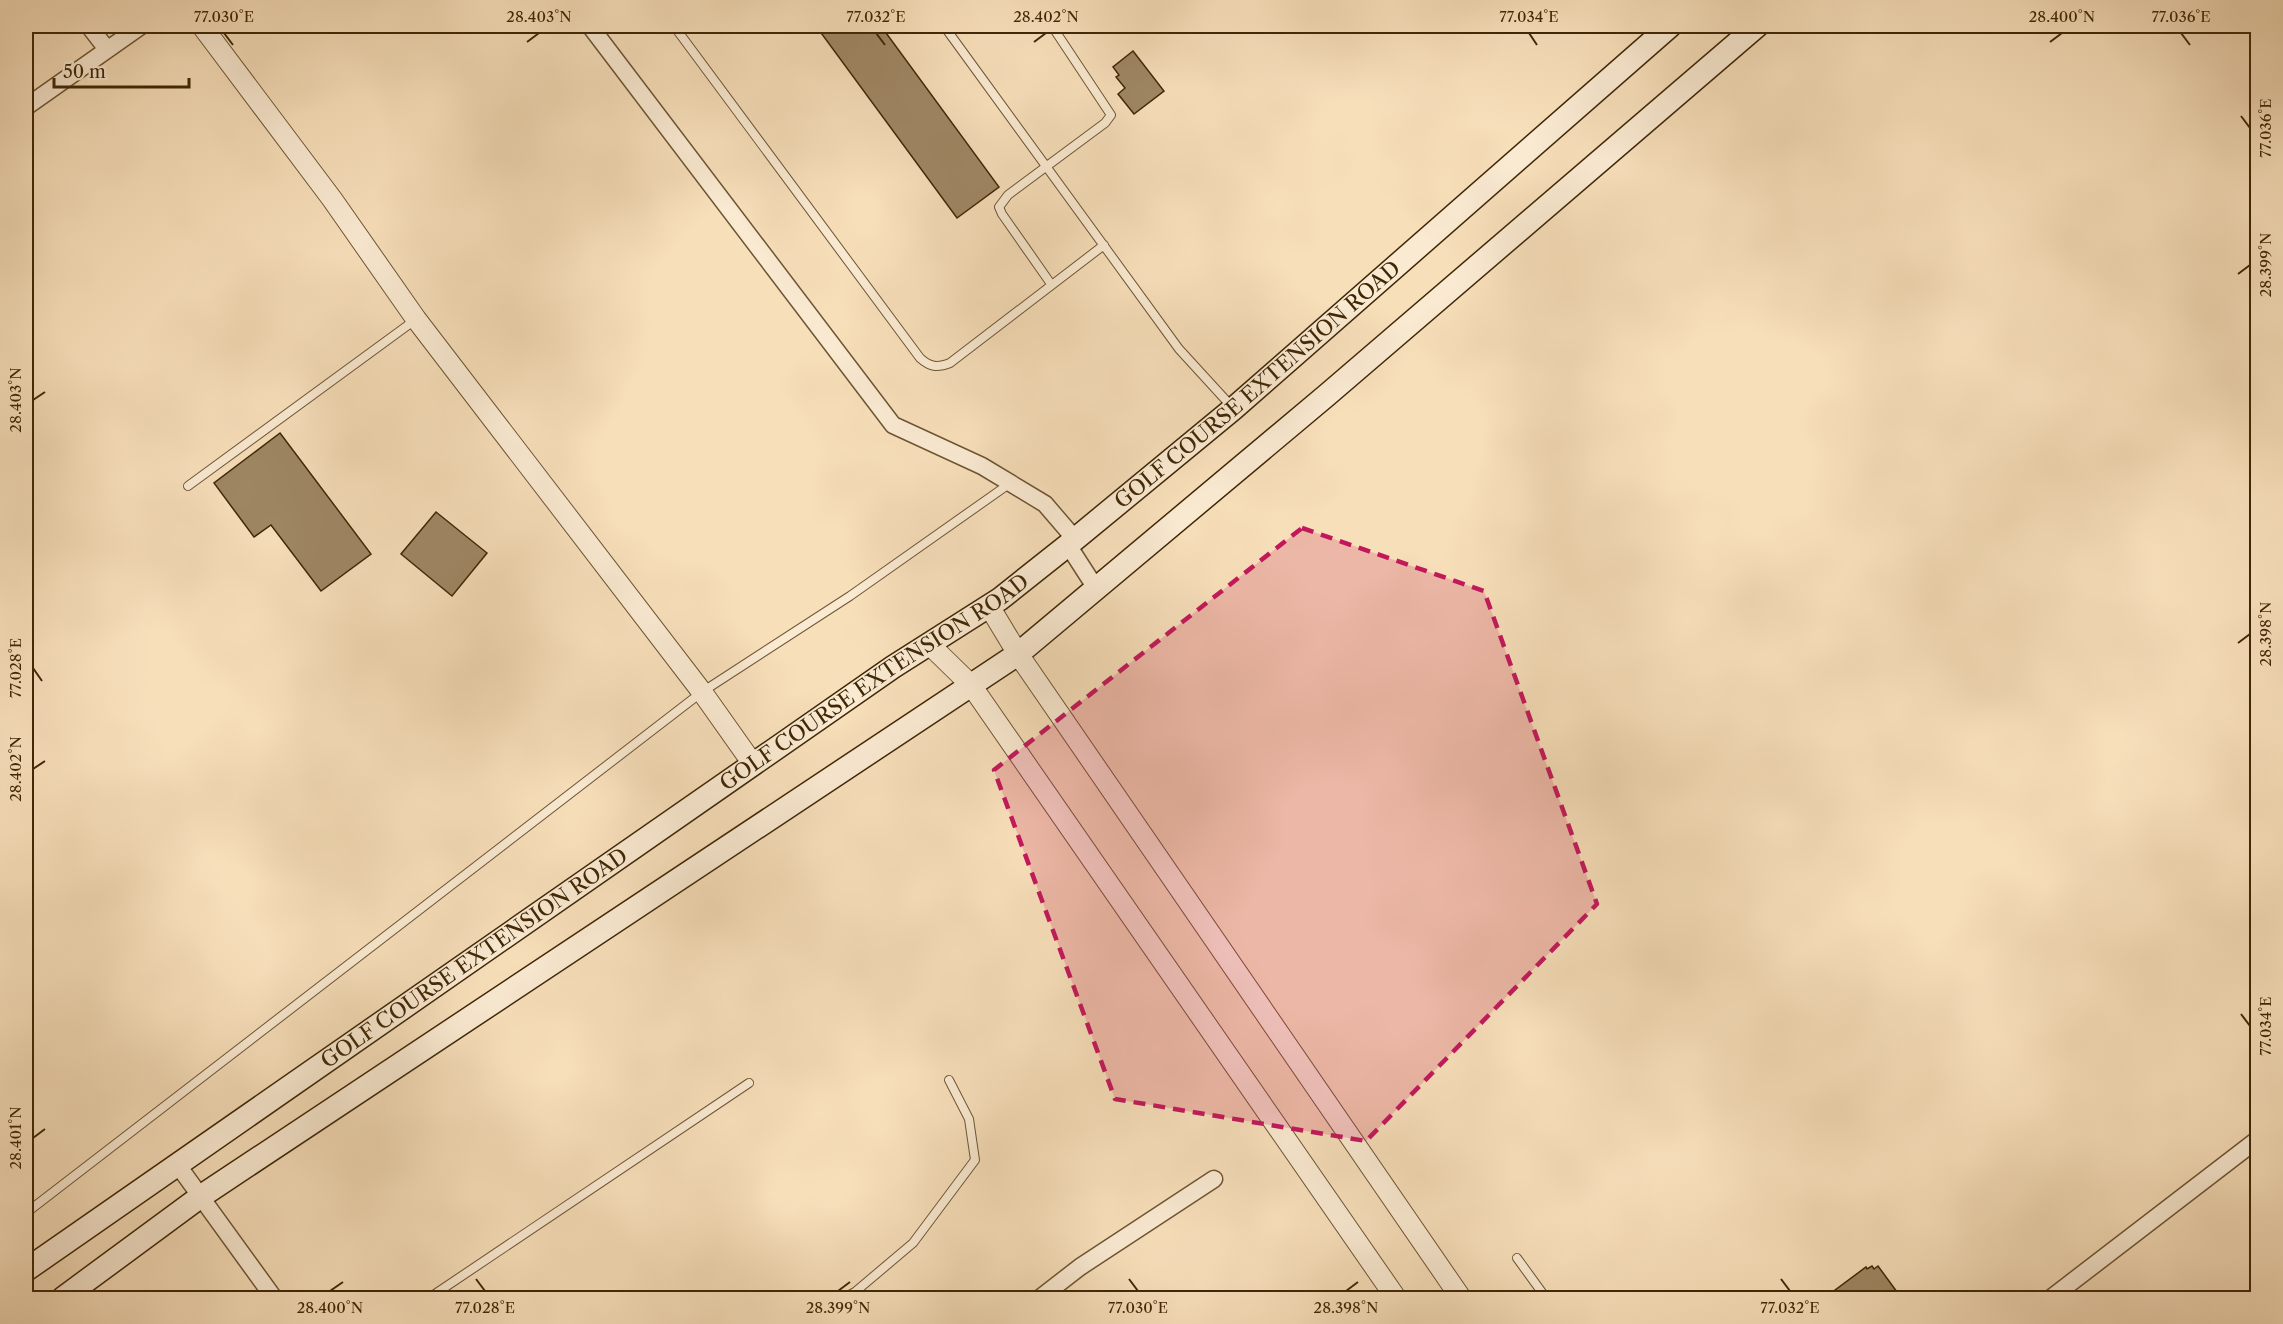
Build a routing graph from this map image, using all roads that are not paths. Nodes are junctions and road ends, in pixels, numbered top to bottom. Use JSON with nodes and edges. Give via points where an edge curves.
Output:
{"nodes":[{"id":1,"x":89,"y":26,"type":"edge"},
{"id":2,"x":141,"y":26,"type":"edge"},
{"id":3,"x":202,"y":26,"type":"edge"},
{"id":4,"x":590,"y":26,"type":"edge"},
{"id":5,"x":674,"y":26,"type":"edge"},
{"id":6,"x":944,"y":26,"type":"edge"},
{"id":7,"x":1052,"y":26,"type":"edge"},
{"id":8,"x":1670,"y":26,"type":"edge"},
{"id":9,"x":1757,"y":26,"type":"edge"},
{"id":10,"x":106,"y":48,"type":"junction"},
{"id":11,"x":26,"y":107,"type":"edge"},
{"id":12,"x":1047,"y":167,"type":"junction"},
{"id":13,"x":1104,"y":245,"type":"junction"},
{"id":14,"x":1052,"y":284,"type":"junction"},
{"id":15,"x":416,"y":319,"type":"junction"},
{"id":16,"x":1233,"y":409,"type":"junction"},
{"id":17,"x":1009,"y":484,"type":"junction"},
{"id":18,"x":188,"y":486,"type":"dead end"},
{"id":19,"x":1071,"y":542,"type":"junction"},
{"id":20,"x":1097,"y":590,"type":"junction"},
{"id":21,"x":989,"y":606,"type":"junction"},
{"id":22,"x":929,"y":644,"type":"junction"},
{"id":23,"x":1018,"y":654,"type":"junction"},
{"id":24,"x":971,"y":685,"type":"junction"},
{"id":25,"x":702,"y":692,"type":"junction"},
{"id":26,"x":753,"y":764,"type":"junction"},
{"id":27,"x":949,"y":1080,"type":"dead end"},
{"id":28,"x":749,"y":1083,"type":"dead end"},
{"id":29,"x":2258,"y":1139,"type":"edge"},
{"id":30,"x":177,"y":1164,"type":"junction"},
{"id":31,"x":1214,"y":1179,"type":"dead end"},
{"id":32,"x":200,"y":1197,"type":"junction"},
{"id":33,"x":26,"y":1213,"type":"edge"},
{"id":34,"x":1517,"y":1258,"type":"dead end"},
{"id":35,"x":26,"y":1270,"type":"edge"},
{"id":36,"x":63,"y":1299,"type":"edge"},
{"id":37,"x":274,"y":1299,"type":"edge"},
{"id":38,"x":429,"y":1299,"type":"edge"},
{"id":39,"x":844,"y":1299,"type":"edge"},
{"id":40,"x":1040,"y":1299,"type":"edge"},
{"id":41,"x":1396,"y":1299,"type":"edge"},
{"id":42,"x":1461,"y":1299,"type":"edge"},
{"id":43,"x":1546,"y":1299,"type":"edge"},
{"id":44,"x":2051,"y":1299,"type":"edge"}],
"edges":[{"from":1,"to":10,"type":"street"},
{"from":2,"to":10,"type":"street"},
{"from":3,"to":15,"type":"street"},
{"from":4,"to":17,"type":"street","via":[[893,426],[982,466]]},
{"from":5,"to":14,"type":"lane","via":[[928,365],[950,363]]},
{"from":6,"to":12,"type":"lane"},
{"from":7,"to":12,"type":"lane","via":[[1111,115]]},
{"from":8,"to":16,"type":"main road","name":"GOLF COURSE EXTENSION ROAD"},
{"from":9,"to":20,"type":"main road"},
{"from":10,"to":11,"type":"street"},
{"from":12,"to":13,"type":"lane"},
{"from":12,"to":14,"type":"lane","via":[[1008,195],[999,207]]},
{"from":13,"to":14,"type":"lane"},
{"from":13,"to":16,"type":"lane","via":[[1179,349]]},
{"from":15,"to":18,"type":"lane"},
{"from":15,"to":25,"type":"street"},
{"from":16,"to":19,"type":"main road","name":"GOLF COURSE EXTENSION ROAD"},
{"from":17,"to":19,"type":"street","via":[[1045,504]]},
{"from":17,"to":25,"type":"lane","via":[[850,596]]},
{"from":19,"to":20,"type":"street"},
{"from":19,"to":21,"type":"main road","name":"GOLF COURSE EXTENSION ROAD"},
{"from":20,"to":23,"type":"main road"},
{"from":21,"to":22,"type":"main road","name":"GOLF COURSE EXTENSION ROAD"},
{"from":21,"to":23,"type":"street"},
{"from":22,"to":24,"type":"street"},
{"from":22,"to":26,"type":"main road","name":"GOLF COURSE EXTENSION ROAD"},
{"from":23,"to":24,"type":"main road"},
{"from":23,"to":42,"type":"street"},
{"from":24,"to":32,"type":"main road"},
{"from":24,"to":41,"type":"street"},
{"from":25,"to":26,"type":"street"},
{"from":25,"to":33,"type":"lane"},
{"from":26,"to":30,"type":"main road","name":"GOLF COURSE EXTENSION ROAD"},
{"from":27,"to":39,"type":"lane","via":[[969,1119],[975,1160],[913,1243]]},
{"from":28,"to":38,"type":"lane"},
{"from":29,"to":44,"type":"street"},
{"from":30,"to":32,"type":"street"},
{"from":30,"to":35,"type":"main road","name":"GOLF COURSE EXTENSION ROAD"},
{"from":31,"to":40,"type":"street"},
{"from":32,"to":36,"type":"main road"},
{"from":32,"to":37,"type":"street"},
{"from":34,"to":43,"type":"lane"}]}
